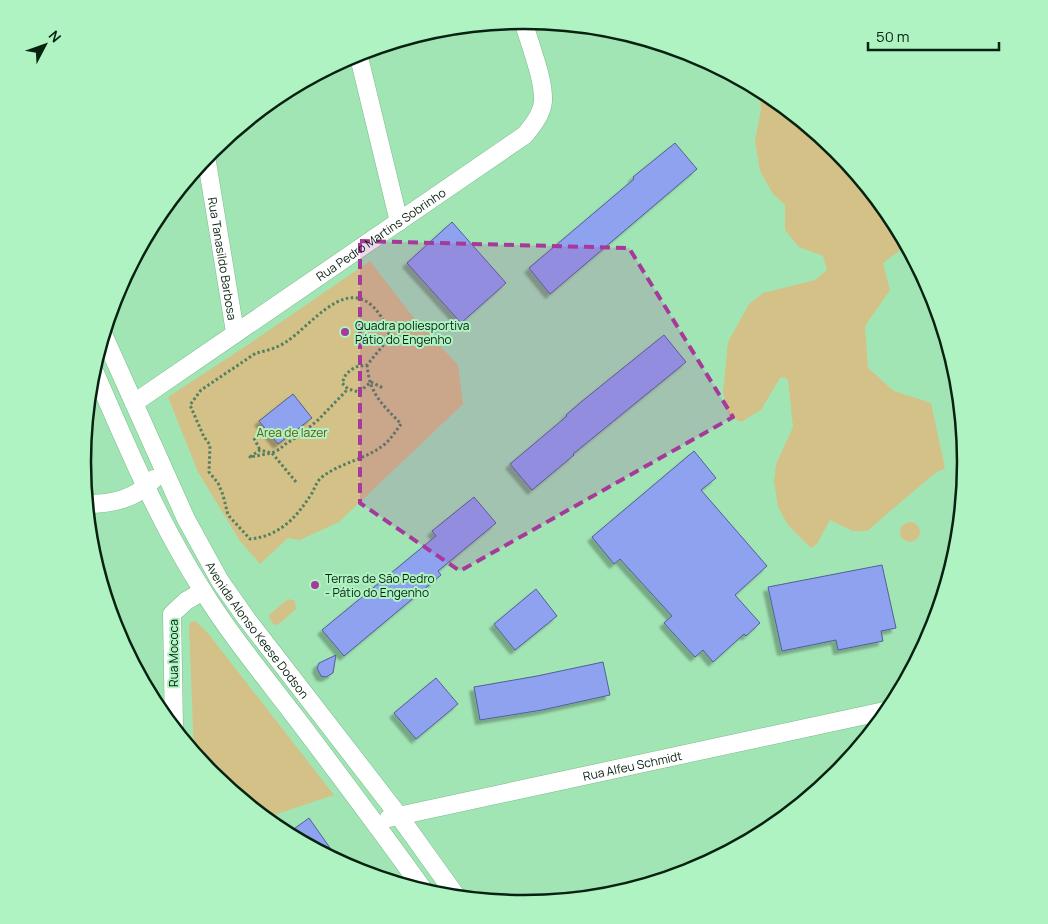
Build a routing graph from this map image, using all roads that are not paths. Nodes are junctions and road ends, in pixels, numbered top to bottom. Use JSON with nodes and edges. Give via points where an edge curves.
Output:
{"nodes":[{"id":1,"x":526,"y":29,"type":"edge"},
{"id":2,"x":360,"y":61,"type":"edge"},
{"id":3,"x":208,"y":166,"type":"edge"},
{"id":4,"x":399,"y":222,"type":"junction"},
{"id":5,"x":236,"y":332,"type":"junction"},
{"id":6,"x":108,"y":344,"type":"edge"},
{"id":7,"x":98,"y":380,"type":"edge"},
{"id":8,"x":134,"y":403,"type":"junction"},
{"id":9,"x":163,"y":469,"type":"junction"},
{"id":10,"x":146,"y":488,"type":"junction"},
{"id":11,"x":93,"y":503,"type":"edge"},
{"id":12,"x":203,"y":592,"type":"junction"},
{"id":13,"x":877,"y":713,"type":"edge"},
{"id":14,"x":174,"y":717,"type":"edge"},
{"id":15,"x":399,"y":816,"type":"junction"},
{"id":16,"x":376,"y":822,"type":"junction"},
{"id":17,"x":418,"y":881,"type":"edge"},
{"id":18,"x":452,"y":889,"type":"edge"}],
"edges":[{"from":1,"to":4,"type":"street","name":"Rua Pedro Martins Sobrinho","via":[[543,102],[536,122],[525,135]]},
{"from":2,"to":4,"type":"street"},
{"from":3,"to":5,"type":"street","name":"Rua Tanasildo Barbosa"},
{"from":4,"to":5,"type":"street","name":"Rua Pedro Martins Sobrinho"},
{"from":5,"to":8,"type":"street","name":"Rua Pedro Martins Sobrinho"},
{"from":6,"to":8,"type":"street","name":"Avenida Alonso Keese Dodson"},
{"from":7,"to":10,"type":"street","name":"Avenida Alonso Keese Dodson"},
{"from":8,"to":9,"type":"street","name":"Avenida Alonso Keese Dodson"},
{"from":9,"to":10,"type":"street"},
{"from":9,"to":15,"type":"street","name":"Avenida Alonso Keese Dodson","via":[[220,581]]},
{"from":10,"to":11,"type":"street","via":[[128,498]]},
{"from":10,"to":12,"type":"street","name":"Avenida Alonso Keese Dodson"},
{"from":12,"to":14,"type":"street","name":"Rua Mococa","via":[[172,614]]},
{"from":12,"to":16,"type":"street","name":"Avenida Alonso Keese Dodson"},
{"from":13,"to":15,"type":"street","name":"Rua Alfeu Schmidt"},
{"from":15,"to":16,"type":"street","name":"Rua Alfeu Schmidt"},
{"from":15,"to":18,"type":"street","name":"Avenida Alonso Keese Dodson"},
{"from":16,"to":17,"type":"street","name":"Avenida Alonso Keese Dodson"}]}
